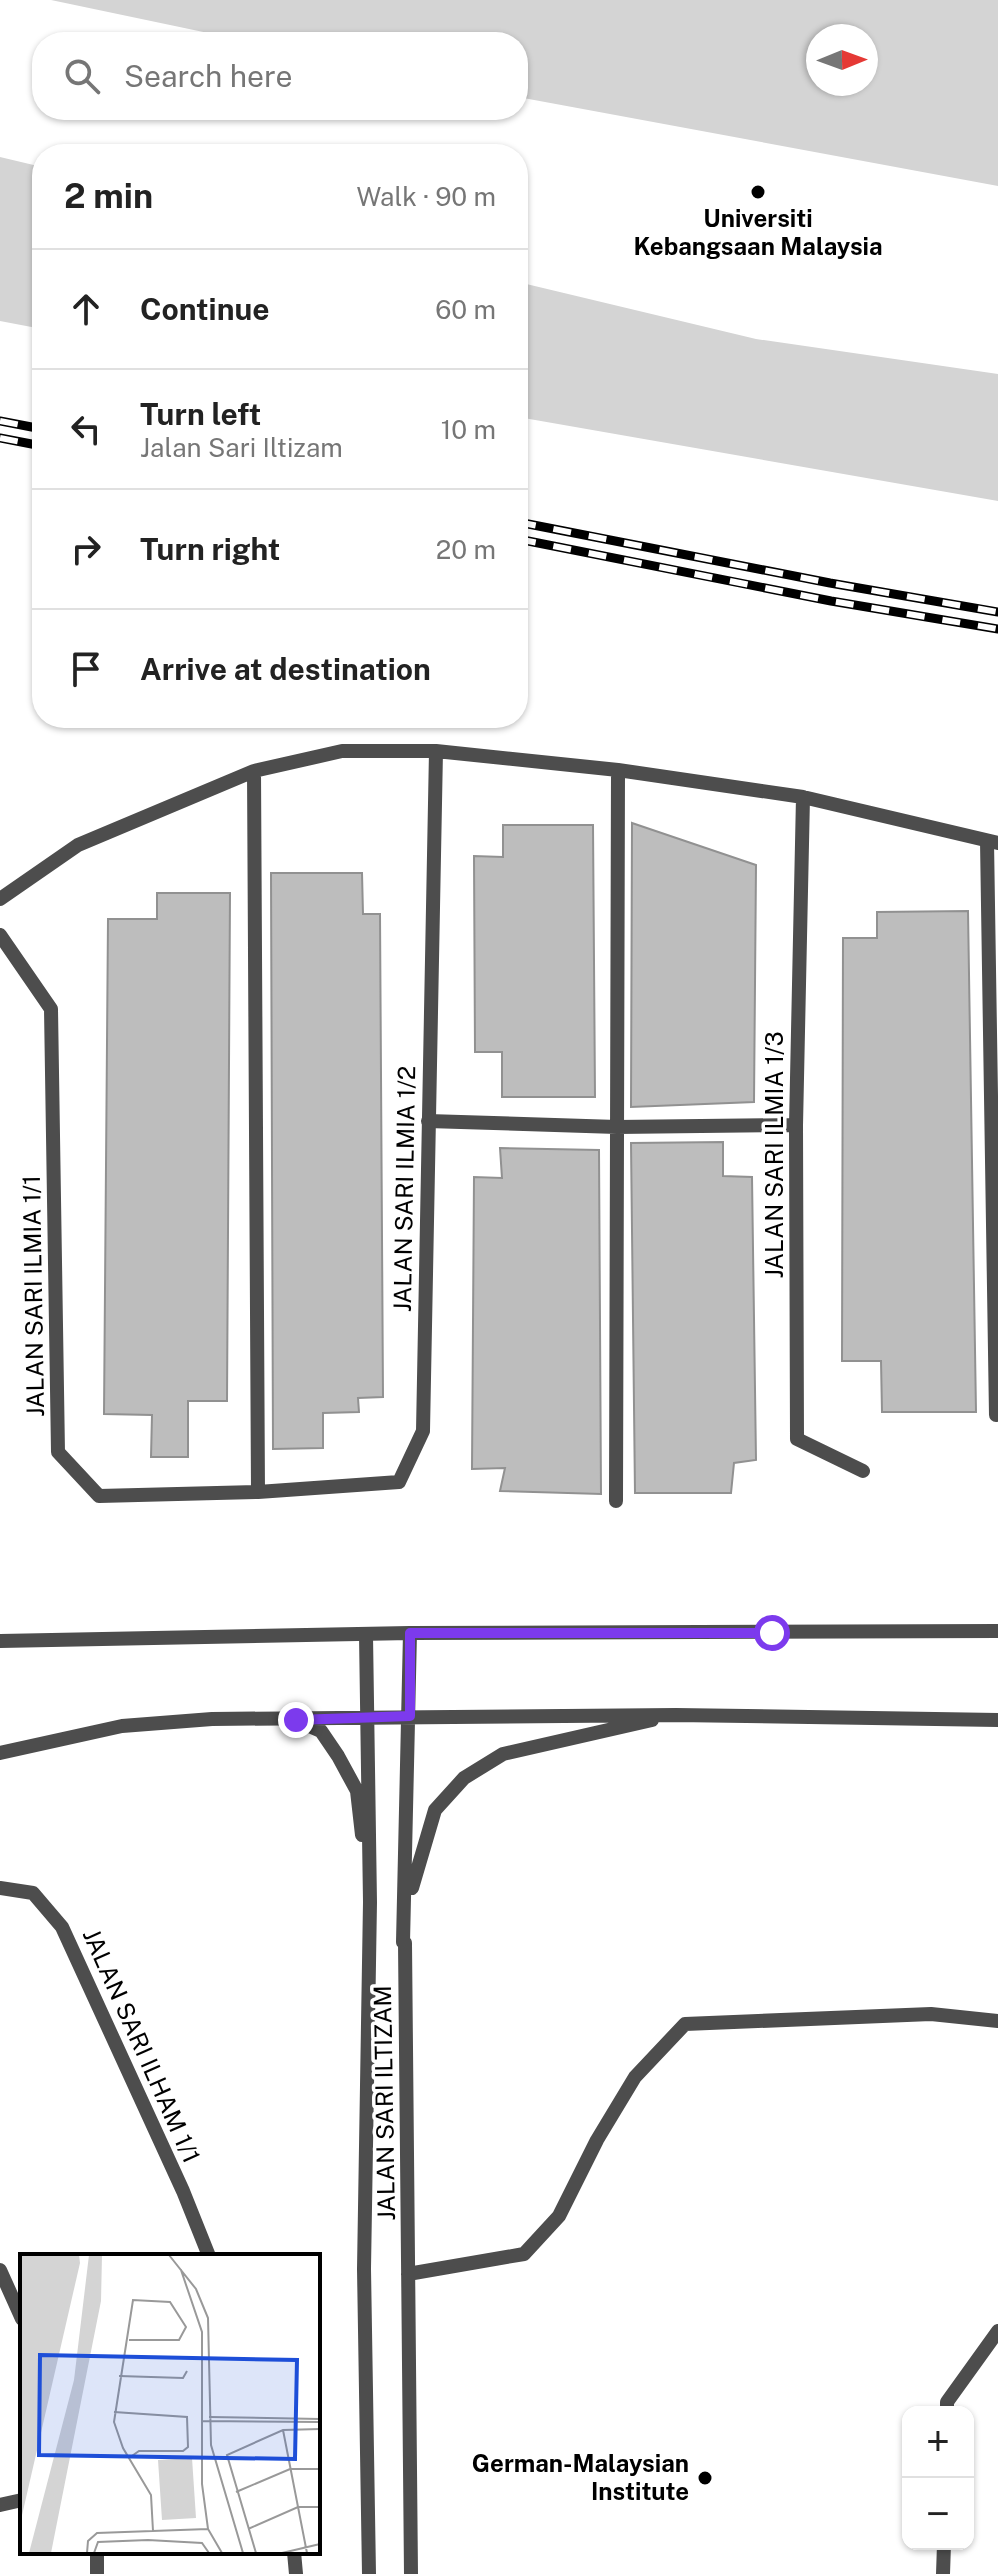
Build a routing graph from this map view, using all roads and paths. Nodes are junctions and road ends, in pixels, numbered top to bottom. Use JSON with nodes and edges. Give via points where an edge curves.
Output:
{"nodes":[{"id":1,"x":436,"y":751,"type":"junction"},
{"id":2,"x":618,"y":770,"type":"junction"},
{"id":3,"x":254,"y":771,"type":"junction"},
{"id":4,"x":803,"y":797,"type":"junction"},
{"id":5,"x":993,"y":842,"type":"edge"},
{"id":6,"x":0,"y":899,"type":"edge"},
{"id":7,"x":0,"y":935,"type":"edge"},
{"id":8,"x":428,"y":1121,"type":"junction"},
{"id":9,"x":796,"y":1125,"type":"junction"},
{"id":10,"x":617,"y":1127,"type":"junction"},
{"id":11,"x":996,"y":1415,"type":"dead end"},
{"id":12,"x":863,"y":1471,"type":"dead end"},
{"id":13,"x":258,"y":1492,"type":"junction"},
{"id":14,"x":616,"y":1501,"type":"dead end"},
{"id":15,"x":998,"y":1631,"type":"edge"},
{"id":16,"x":410,"y":1633,"type":"junction"},
{"id":17,"x":366,"y":1635,"type":"junction"},
{"id":18,"x":0,"y":1641,"type":"edge"},
{"id":19,"x":676,"y":1715,"type":"junction"},
{"id":20,"x":410,"y":1716,"type":"junction"},
{"id":21,"x":369,"y":1717,"type":"junction"},
{"id":22,"x":296,"y":1720,"type":"junction"},
{"id":23,"x":998,"y":1720,"type":"edge"},
{"id":24,"x":0,"y":1753,"type":"edge"},
{"id":25,"x":0,"y":1888,"type":"edge"},
{"id":26,"x":370,"y":1902,"type":"junction"},
{"id":27,"x":403,"y":1942,"type":"junction"},
{"id":28,"x":998,"y":2021,"type":"edge"},
{"id":29,"x":208,"y":2254,"type":"edge"},
{"id":30,"x":0,"y":2270,"type":"edge"},
{"id":31,"x":408,"y":2274,"type":"junction"},
{"id":32,"x":20,"y":2315,"type":"edge"},
{"id":33,"x":998,"y":2331,"type":"edge"},
{"id":34,"x":947,"y":2406,"type":"edge"},
{"id":35,"x":20,"y":2500,"type":"edge"},
{"id":36,"x":0,"y":2505,"type":"edge"},
{"id":37,"x":944,"y":2550,"type":"edge"},
{"id":38,"x":294,"y":2554,"type":"edge"},
{"id":39,"x":296,"y":2574,"type":"edge"},
{"id":40,"x":369,"y":2574,"type":"edge"},
{"id":41,"x":411,"y":2574,"type":"edge"},
{"id":42,"x":943,"y":2574,"type":"edge"}],
"edges":[{"from":1,"to":2,"type":"street"},
{"from":1,"to":3,"type":"street","via":[[342,751]]},
{"from":1,"to":8,"type":"street","name":"JALAN SARI ILMIA 1/2"},
{"from":2,"to":4,"type":"street"},
{"from":2,"to":10,"type":"street"},
{"from":3,"to":6,"type":"street","via":[[78,845]]},
{"from":3,"to":13,"type":"street"},
{"from":4,"to":5,"type":"street"},
{"from":4,"to":9,"type":"street","name":"JALAN SARI ILMIA 1/3"},
{"from":5,"to":11,"type":"street"},
{"from":7,"to":13,"type":"street","name":"JALAN SARI ILMIA 1/1","via":[[51,1009],[58,1452],[99,1496]]},
{"from":8,"to":10,"type":"street"},
{"from":8,"to":13,"type":"street","name":"JALAN SARI ILMIA 1/2","via":[[423,1431],[399,1482]]},
{"from":9,"to":10,"type":"street"},
{"from":9,"to":12,"type":"street","name":"JALAN SARI ILMIA 1/3","via":[[797,1439]]},
{"from":10,"to":14,"type":"street"},
{"from":15,"to":16,"type":"street"},
{"from":16,"to":17,"type":"street"},
{"from":16,"to":20,"type":"street","name":"JALAN SARI ILTIZAM"},
{"from":17,"to":18,"type":"street"},
{"from":17,"to":21,"type":"street","name":"JALAN SARI ILTIZAM"},
{"from":19,"to":20,"type":"street"},
{"from":19,"to":23,"type":"street"},
{"from":19,"to":27,"type":"street","via":[[503,1754],[464,1778],[435,1810],[413,1877]]},
{"from":20,"to":21,"type":"street"},
{"from":20,"to":27,"type":"street","name":"JALAN SARI ILTIZAM"},
{"from":21,"to":22,"type":"street"},
{"from":21,"to":26,"type":"street","name":"JALAN SARI ILTIZAM"},
{"from":22,"to":24,"type":"street","via":[[122,1726]]},
{"from":22,"to":26,"type":"street","via":[[321,1731],[357,1791]]},
{"from":25,"to":29,"type":"street","name":"JALAN SARI ILHAM 1/1","via":[[33,1893],[62,1927]]},
{"from":26,"to":40,"type":"street","name":"JALAN SARI ILTIZAM","via":[[364,2269]]},
{"from":27,"to":31,"type":"street","name":"JALAN SARI ILTIZAM"},
{"from":28,"to":31,"type":"street","via":[[931,2014],[685,2024],[635,2077],[559,2216],[524,2254]]},
{"from":30,"to":32,"type":"street"},
{"from":31,"to":41,"type":"street","name":"JALAN SARI ILTIZAM"},
{"from":33,"to":34,"type":"street"},
{"from":35,"to":36,"type":"street"},
{"from":37,"to":42,"type":"street"},
{"from":38,"to":39,"type":"street"}]}
